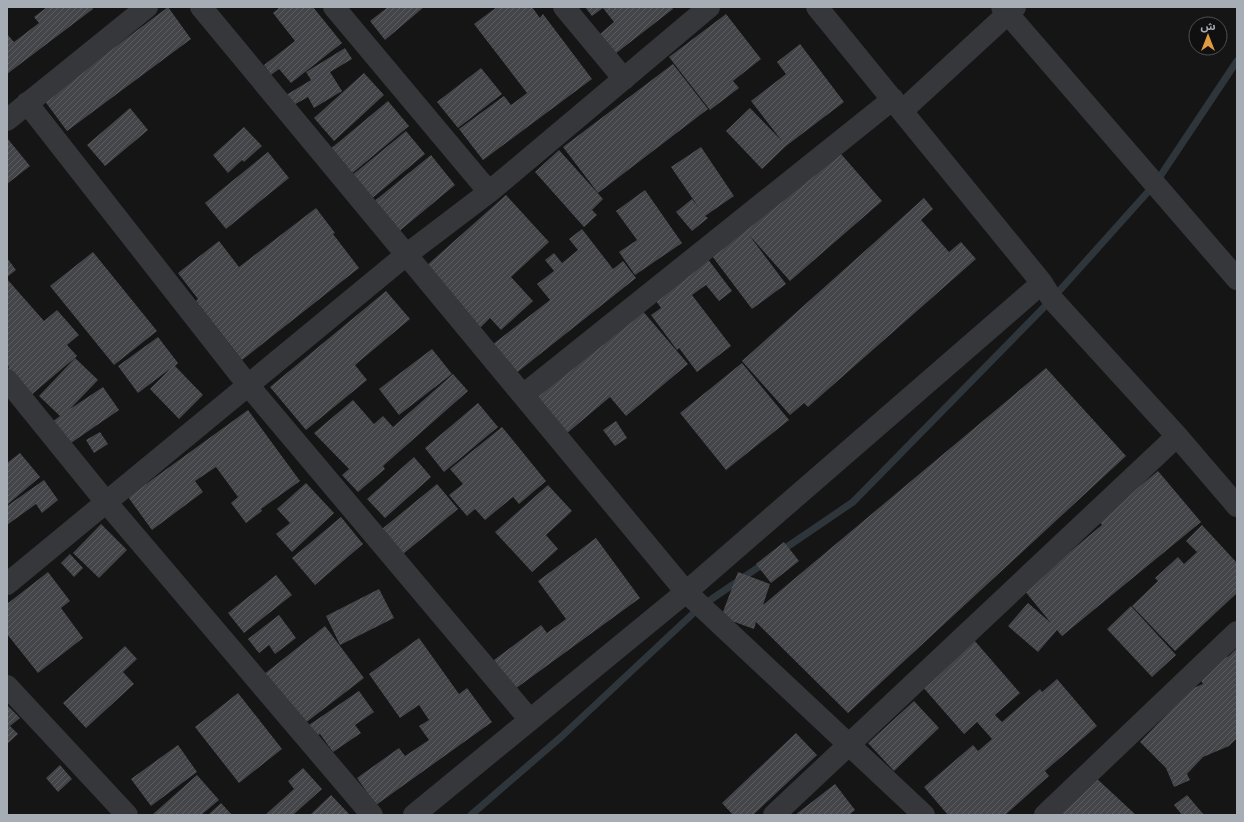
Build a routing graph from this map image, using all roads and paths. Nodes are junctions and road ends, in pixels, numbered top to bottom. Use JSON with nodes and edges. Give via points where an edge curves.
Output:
{"nodes":[{"id":1,"x":147,"y":7,"type":"edge"},
{"id":2,"x":201,"y":7,"type":"edge"},
{"id":3,"x":334,"y":7,"type":"edge"},
{"id":4,"x":564,"y":7,"type":"edge"},
{"id":5,"x":709,"y":7,"type":"edge"},
{"id":6,"x":816,"y":7,"type":"edge"},
{"id":7,"x":1009,"y":9,"type":"edge"},
{"id":8,"x":624,"y":80,"type":"junction"},
{"id":9,"x":27,"y":103,"type":"junction"},
{"id":10,"x":898,"y":105,"type":"junction"},
{"id":11,"x":7,"y":120,"type":"edge"},
{"id":12,"x":489,"y":192,"type":"junction"},
{"id":13,"x":406,"y":255,"type":"junction"},
{"id":14,"x":1237,"y":279,"type":"edge"},
{"id":15,"x":1042,"y":283,"type":"junction"},
{"id":16,"x":7,"y":380,"type":"edge"},
{"id":17,"x":248,"y":385,"type":"junction"},
{"id":18,"x":523,"y":395,"type":"junction"},
{"id":19,"x":1177,"y":436,"type":"junction"},
{"id":20,"x":106,"y":502,"type":"junction"},
{"id":21,"x":1237,"y":506,"type":"edge"},
{"id":22,"x":7,"y":584,"type":"edge"},
{"id":23,"x":686,"y":592,"type":"junction"},
{"id":24,"x":1237,"y":632,"type":"edge"},
{"id":25,"x":7,"y":686,"type":"edge"},
{"id":26,"x":530,"y":720,"type":"junction"},
{"id":27,"x":849,"y":744,"type":"junction"},
{"id":28,"x":127,"y":815,"type":"edge"},
{"id":29,"x":372,"y":815,"type":"edge"},
{"id":30,"x":414,"y":815,"type":"edge"},
{"id":31,"x":774,"y":815,"type":"edge"},
{"id":32,"x":924,"y":815,"type":"edge"},
{"id":33,"x":1045,"y":815,"type":"edge"}],
"edges":[{"from":1,"to":9,"type":"street"},
{"from":2,"to":13,"type":"street"},
{"from":3,"to":12,"type":"street"},
{"from":4,"to":8,"type":"street"},
{"from":5,"to":8,"type":"street"},
{"from":6,"to":10,"type":"street"},
{"from":7,"to":10,"type":"street"},
{"from":7,"to":14,"type":"street"},
{"from":8,"to":12,"type":"street"},
{"from":9,"to":11,"type":"street"},
{"from":9,"to":17,"type":"street"},
{"from":10,"to":15,"type":"street"},
{"from":10,"to":18,"type":"street"},
{"from":12,"to":13,"type":"street"},
{"from":13,"to":17,"type":"street"},
{"from":13,"to":18,"type":"street"},
{"from":15,"to":19,"type":"street","via":[[1052,299]]},
{"from":15,"to":23,"type":"street"},
{"from":16,"to":20,"type":"street"},
{"from":17,"to":20,"type":"street"},
{"from":17,"to":26,"type":"street"},
{"from":18,"to":23,"type":"street"},
{"from":19,"to":21,"type":"street"},
{"from":19,"to":27,"type":"street"},
{"from":20,"to":22,"type":"street"},
{"from":20,"to":29,"type":"street"},
{"from":23,"to":26,"type":"street"},
{"from":23,"to":27,"type":"street"},
{"from":24,"to":33,"type":"street"},
{"from":25,"to":28,"type":"street"},
{"from":26,"to":30,"type":"street"},
{"from":27,"to":31,"type":"street"},
{"from":27,"to":32,"type":"street"}]}
